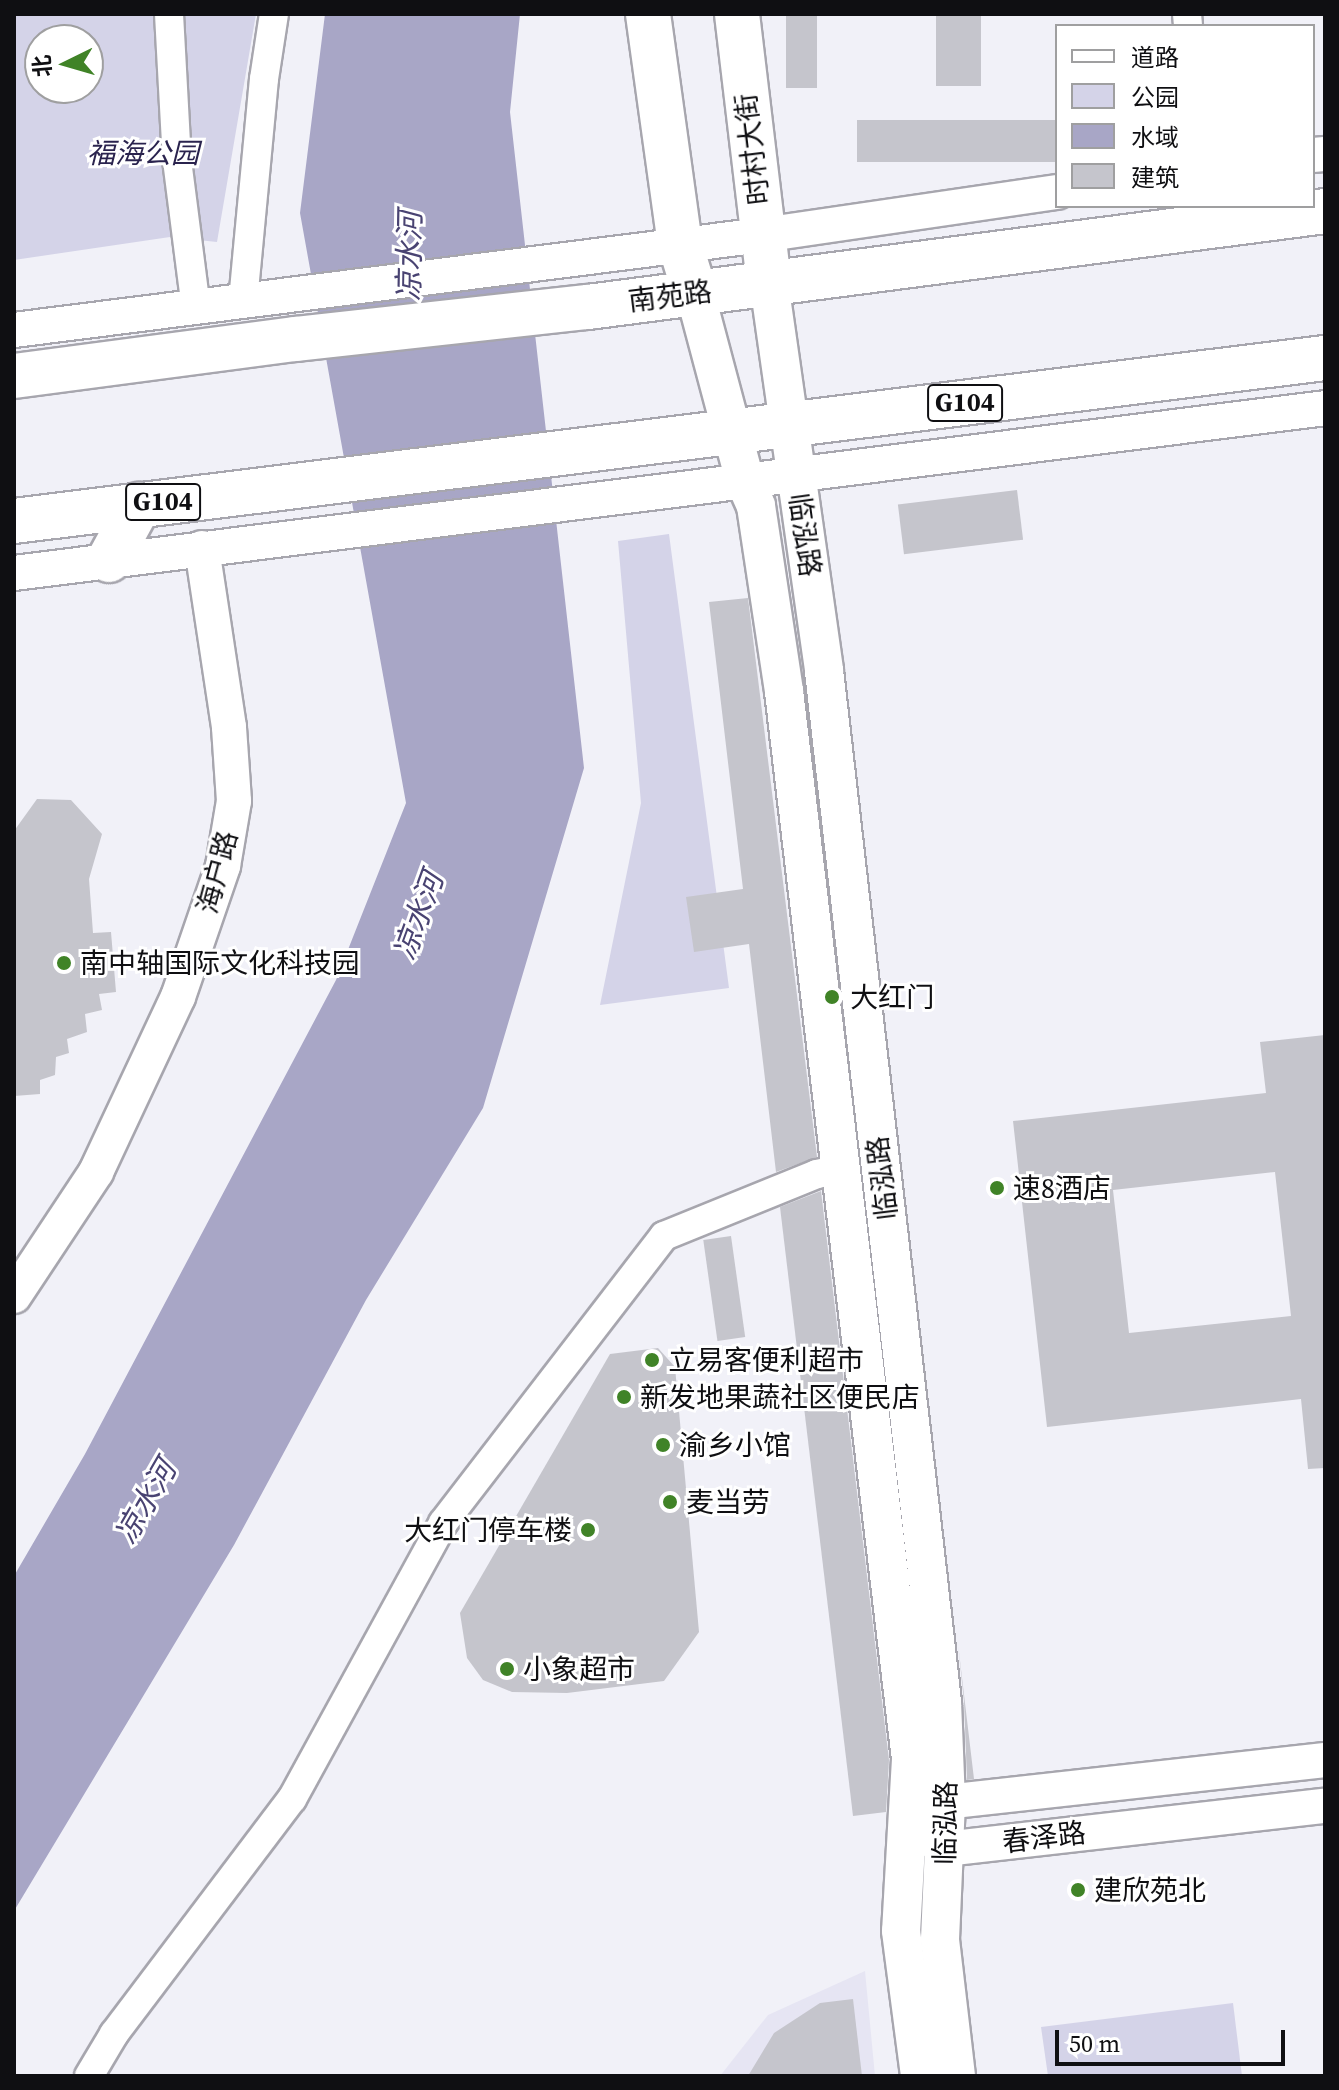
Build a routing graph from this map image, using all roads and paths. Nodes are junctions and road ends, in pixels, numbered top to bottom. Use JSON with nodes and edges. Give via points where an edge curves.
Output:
{"nodes":[{"id":1,"x":169,"y":14,"type":"edge"},
{"id":2,"x":274,"y":14,"type":"edge"},
{"id":3,"x":648,"y":14,"type":"edge"},
{"id":4,"x":737,"y":14,"type":"edge"},
{"id":5,"x":1055,"y":192,"type":"edge"},
{"id":6,"x":1325,"y":211,"type":"edge"},
{"id":7,"x":762,"y":235,"type":"junction"},
{"id":8,"x":680,"y":244,"type":"junction"},
{"id":9,"x":769,"y":283,"type":"junction"},
{"id":10,"x":695,"y":293,"type":"junction"},
{"id":11,"x":243,"y":301,"type":"junction"},
{"id":12,"x":196,"y":308,"type":"junction"},
{"id":13,"x":14,"y":330,"type":"edge"},
{"id":14,"x":1325,"y":358,"type":"edge"},
{"id":15,"x":14,"y":376,"type":"edge"},
{"id":16,"x":1325,"y":408,"type":"edge"},
{"id":17,"x":788,"y":424,"type":"junction"},
{"id":18,"x":732,"y":431,"type":"junction"},
{"id":19,"x":796,"y":474,"type":"junction"},
{"id":20,"x":745,"y":481,"type":"junction"},
{"id":21,"x":139,"y":505,"type":"junction"},
{"id":22,"x":14,"y":521,"type":"edge"},
{"id":23,"x":202,"y":548,"type":"junction"},
{"id":24,"x":109,"y":560,"type":"junction"},
{"id":25,"x":14,"y":573,"type":"edge"},
{"id":26,"x":841,"y":1169,"type":"junction"},
{"id":27,"x":14,"y":1296,"type":"edge"},
{"id":28,"x":1325,"y":1760,"type":"edge"},
{"id":29,"x":946,"y":1802,"type":"junction"},
{"id":30,"x":1325,"y":1806,"type":"edge"},
{"id":31,"x":907,"y":1824,"type":"junction"},
{"id":32,"x":945,"y":1849,"type":"junction"},
{"id":33,"x":89,"y":2076,"type":"edge"},
{"id":34,"x":920,"y":2076,"type":"edge"},
{"id":35,"x":956,"y":2076,"type":"edge"}],
"edges":[{"from":1,"to":12,"type":"street","via":[[177,160]]},
{"from":2,"to":11,"type":"street"},
{"from":3,"to":8,"type":"main road"},
{"from":4,"to":7,"type":"main road","name":"时村大街"},
{"from":5,"to":7,"type":"street"},
{"from":6,"to":9,"type":"main road","name":"南苑路"},
{"from":7,"to":8,"type":"street"},
{"from":7,"to":9,"type":"main road","name":"时村大街"},
{"from":8,"to":10,"type":"main road"},
{"from":8,"to":11,"type":"street"},
{"from":9,"to":10,"type":"main road","name":"南苑路"},
{"from":9,"to":17,"type":"main road","name":"临泓路"},
{"from":10,"to":15,"type":"main road","name":"南苑路"},
{"from":10,"to":18,"type":"main road","name":"临泓路"},
{"from":11,"to":12,"type":"street"},
{"from":12,"to":13,"type":"street"},
{"from":14,"to":17,"type":"main road","number":"G104"},
{"from":16,"to":19,"type":"street"},
{"from":17,"to":18,"type":"main road","number":"G104"},
{"from":17,"to":19,"type":"main road","name":"临泓路"},
{"from":18,"to":20,"type":"main road","name":"临泓路"},
{"from":18,"to":21,"type":"main road","number":"G104"},
{"from":19,"to":20,"type":"street"},
{"from":19,"to":29,"type":"main road","name":"临泓路","via":[[824,671],[942,1702]]},
{"from":20,"to":23,"type":"street"},
{"from":20,"to":26,"type":"main road","name":"临泓路","via":[[756,506],[784,691]]},
{"from":21,"to":22,"type":"main road","number":"G104"},
{"from":21,"to":24,"type":"main road"},
{"from":23,"to":24,"type":"street"},
{"from":23,"to":27,"type":"street","name":"海户路","via":[[229,727],[234,801],[223,866],[178,997],[96,1172]]},
{"from":24,"to":25,"type":"street"},
{"from":26,"to":31,"type":"main road","name":"临泓路","via":[[911,1759]]},
{"from":26,"to":33,"type":"street","via":[[664,1236],[443,1523],[292,1799],[114,2034]]},
{"from":28,"to":29,"type":"street","name":"春泽路"},
{"from":29,"to":31,"type":"street","name":"春泽路"},
{"from":29,"to":32,"type":"main road","name":"临泓路"},
{"from":30,"to":32,"type":"street","name":"春泽路"},
{"from":31,"to":32,"type":"street"},
{"from":31,"to":34,"type":"main road","name":"临泓路","via":[[901,1931]]},
{"from":32,"to":35,"type":"main road","name":"临泓路","via":[[940,1940]]}]}
